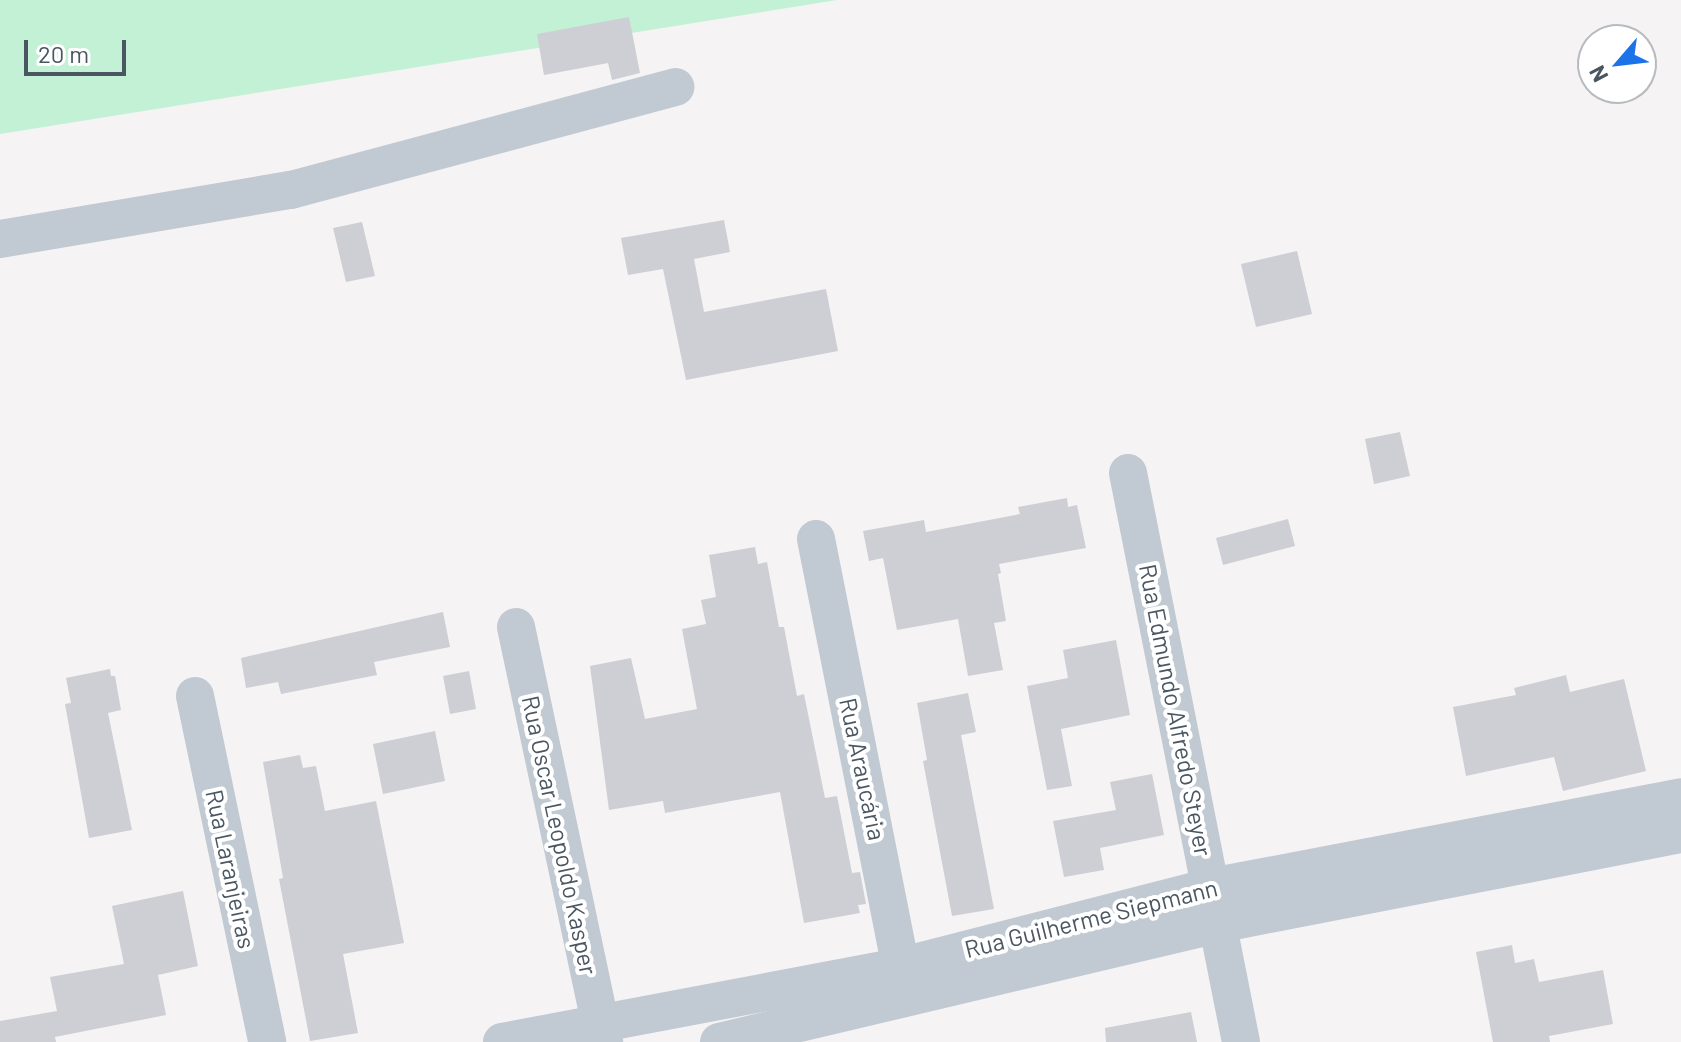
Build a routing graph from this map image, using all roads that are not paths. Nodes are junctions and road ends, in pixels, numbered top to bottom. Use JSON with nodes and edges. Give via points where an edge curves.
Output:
{"nodes":[{"id":1,"x":675,"y":87,"type":"dead end"},
{"id":2,"x":0,"y":239,"type":"edge"},
{"id":3,"x":1128,"y":473,"type":"dead end"},
{"id":4,"x":816,"y":539,"type":"dead end"},
{"id":5,"x":516,"y":627,"type":"dead end"},
{"id":6,"x":195,"y":696,"type":"dead end"},
{"id":7,"x":1681,"y":797,"type":"edge"},
{"id":8,"x":1681,"y":834,"type":"edge"},
{"id":9,"x":1211,"y":887,"type":"junction"},
{"id":10,"x":1218,"y":924,"type":"junction"},
{"id":11,"x":905,"y":982,"type":"junction"},
{"id":12,"x":602,"y":1033,"type":"edge"},
{"id":13,"x":267,"y":1042,"type":"edge"},
{"id":14,"x":502,"y":1042,"type":"edge"},
{"id":15,"x":719,"y":1042,"type":"edge"},
{"id":16,"x":1241,"y":1042,"type":"edge"}],
"edges":[{"from":1,"to":2,"type":"street","via":[[291,190]]},
{"from":3,"to":9,"type":"street","name":"Rua Edmundo Alfredo Steyer"},
{"from":4,"to":11,"type":"street","name":"Rua Araucária"},
{"from":5,"to":12,"type":"street","name":"Rua Oscar Leopoldo Kasper"},
{"from":6,"to":13,"type":"street","name":"Rua Laranjeiras"},
{"from":7,"to":9,"type":"street","name":"Rua Guilherme Siepmann"},
{"from":8,"to":10,"type":"street","name":"Rua Guilherme Siepmann"},
{"from":9,"to":10,"type":"street","name":"Rua Edmundo Alfredo Steyer"},
{"from":9,"to":11,"type":"street","name":"Rua Guilherme Siepmann"},
{"from":10,"to":11,"type":"street","name":"Rua Guilherme Siepmann"},
{"from":10,"to":16,"type":"street","name":"Rua Edmundo Alfredo Steyer"},
{"from":11,"to":12,"type":"street","name":"Rua Guilherme Siepmann"},
{"from":11,"to":15,"type":"street","name":"Rua Guilherme Siepmann"},
{"from":12,"to":14,"type":"street","name":"Rua Guilherme Siepmann"}]}
